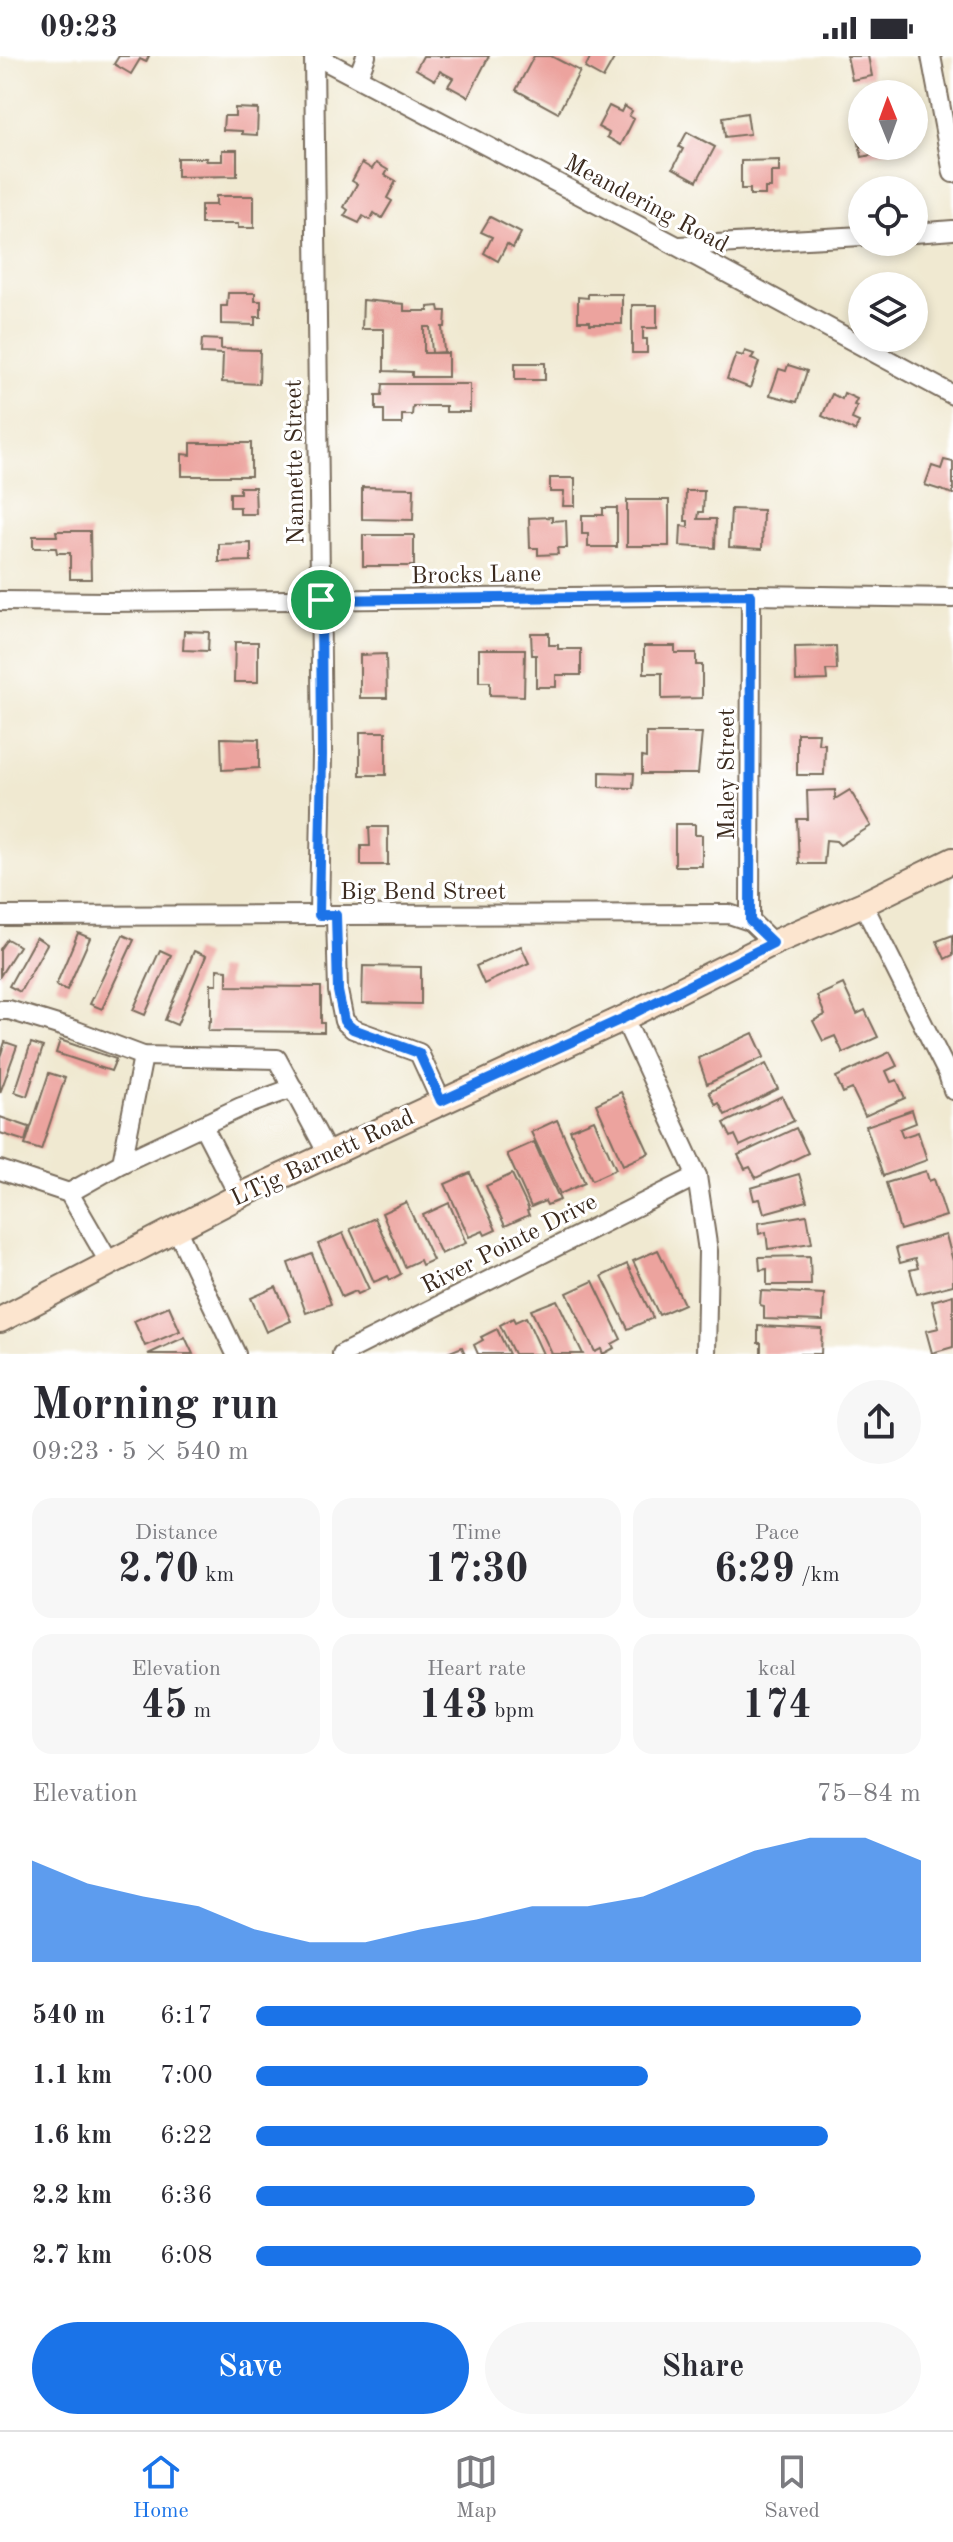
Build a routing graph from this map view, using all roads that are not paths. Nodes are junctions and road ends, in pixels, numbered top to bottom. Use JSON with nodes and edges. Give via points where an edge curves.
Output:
{"nodes":[{"id":1,"x":315,"y":56,"type":"edge"},
{"id":2,"x":366,"y":56,"type":"edge"},
{"id":3,"x":931,"y":56,"type":"edge"},
{"id":4,"x":358,"y":77,"type":"junction"},
{"id":5,"x":953,"y":173,"type":"edge"},
{"id":6,"x":953,"y":230,"type":"edge"},
{"id":7,"x":928,"y":232,"type":"edge"},
{"id":8,"x":848,"y":237,"type":"edge"},
{"id":9,"x":677,"y":246,"type":"junction"},
{"id":10,"x":953,"y":395,"type":"edge"},
{"id":11,"x":751,"y":595,"type":"junction"},
{"id":12,"x":953,"y":598,"type":"edge"},
{"id":13,"x":321,"y":600,"type":"junction"},
{"id":14,"x":0,"y":601,"type":"edge"},
{"id":15,"x":953,"y":860,"type":"edge"},
{"id":16,"x":863,"y":904,"type":"junction"},
{"id":17,"x":327,"y":915,"type":"junction"},
{"id":18,"x":0,"y":916,"type":"edge"},
{"id":19,"x":750,"y":921,"type":"junction"},
{"id":20,"x":773,"y":943,"type":"junction"},
{"id":21,"x":0,"y":1010,"type":"edge"},
{"id":22,"x":624,"y":1018,"type":"junction"},
{"id":23,"x":143,"y":1056,"type":"junction"},
{"id":24,"x":293,"y":1088,"type":"junction"},
{"id":25,"x":953,"y":1090,"type":"edge"},
{"id":26,"x":441,"y":1101,"type":"junction"},
{"id":27,"x":203,"y":1126,"type":"junction"},
{"id":28,"x":328,"y":1154,"type":"junction"},
{"id":29,"x":122,"y":1163,"type":"junction"},
{"id":30,"x":0,"y":1170,"type":"edge"},
{"id":31,"x":697,"y":1176,"type":"junction"},
{"id":32,"x":69,"y":1193,"type":"junction"},
{"id":33,"x":239,"y":1196,"type":"junction"},
{"id":34,"x":176,"y":1228,"type":"junction"},
{"id":35,"x":109,"y":1262,"type":"junction"},
{"id":36,"x":0,"y":1320,"type":"edge"},
{"id":37,"x":236,"y":1354,"type":"edge"},
{"id":38,"x":342,"y":1354,"type":"edge"},
{"id":39,"x":706,"y":1354,"type":"edge"}],
"edges":[{"from":1,"to":4,"type":"street","name":"Meandering Road"},
{"from":1,"to":13,"type":"street","name":"Nannette Street"},
{"from":2,"to":4,"type":"street"},
{"from":3,"to":5,"type":"street"},
{"from":4,"to":9,"type":"street","name":"Meandering Road"},
{"from":6,"to":7,"type":"street"},
{"from":8,"to":9,"type":"street"},
{"from":9,"to":10,"type":"street","name":"Meandering Road"},
{"from":11,"to":12,"type":"street","name":"Brocks Lane"},
{"from":11,"to":13,"type":"street","name":"Brocks Lane"},
{"from":11,"to":19,"type":"street","name":"Maley Street"},
{"from":13,"to":14,"type":"street","name":"Brocks Lane"},
{"from":13,"to":17,"type":"street","name":"Nannette Street"},
{"from":15,"to":16,"type":"street","name":"LTjg Barnett Road"},
{"from":16,"to":20,"type":"street","name":"LTjg Barnett Road"},
{"from":16,"to":25,"type":"street"},
{"from":17,"to":18,"type":"street","name":"Big Bend Street"},
{"from":17,"to":19,"type":"street","name":"Big Bend Street","via":[[729,914]]},
{"from":17,"to":26,"type":"street","name":"Nannette Street","via":[[344,1021],[419,1053]]},
{"from":19,"to":20,"type":"street"},
{"from":20,"to":22,"type":"street","name":"LTjg Barnett Road"},
{"from":21,"to":23,"type":"street"},
{"from":22,"to":26,"type":"street","name":"LTjg Barnett Road"},
{"from":22,"to":31,"type":"street"},
{"from":23,"to":24,"type":"street","via":[[277,1059]]},
{"from":23,"to":29,"type":"street"},
{"from":24,"to":27,"type":"street"},
{"from":24,"to":28,"type":"street"},
{"from":26,"to":28,"type":"street","name":"LTjg Barnett Road"},
{"from":27,"to":29,"type":"street"},
{"from":27,"to":33,"type":"street"},
{"from":28,"to":33,"type":"street","name":"LTjg Barnett Road"},
{"from":29,"to":32,"type":"street"},
{"from":30,"to":32,"type":"street"},
{"from":31,"to":38,"type":"street","name":"River Pointe Drive"},
{"from":31,"to":39,"type":"street","via":[[708,1251]]},
{"from":32,"to":35,"type":"street"},
{"from":33,"to":34,"type":"street","name":"LTjg Barnett Road"},
{"from":34,"to":35,"type":"street","name":"LTjg Barnett Road"},
{"from":34,"to":37,"type":"street"},
{"from":35,"to":36,"type":"street","name":"LTjg Barnett Road"}]}
